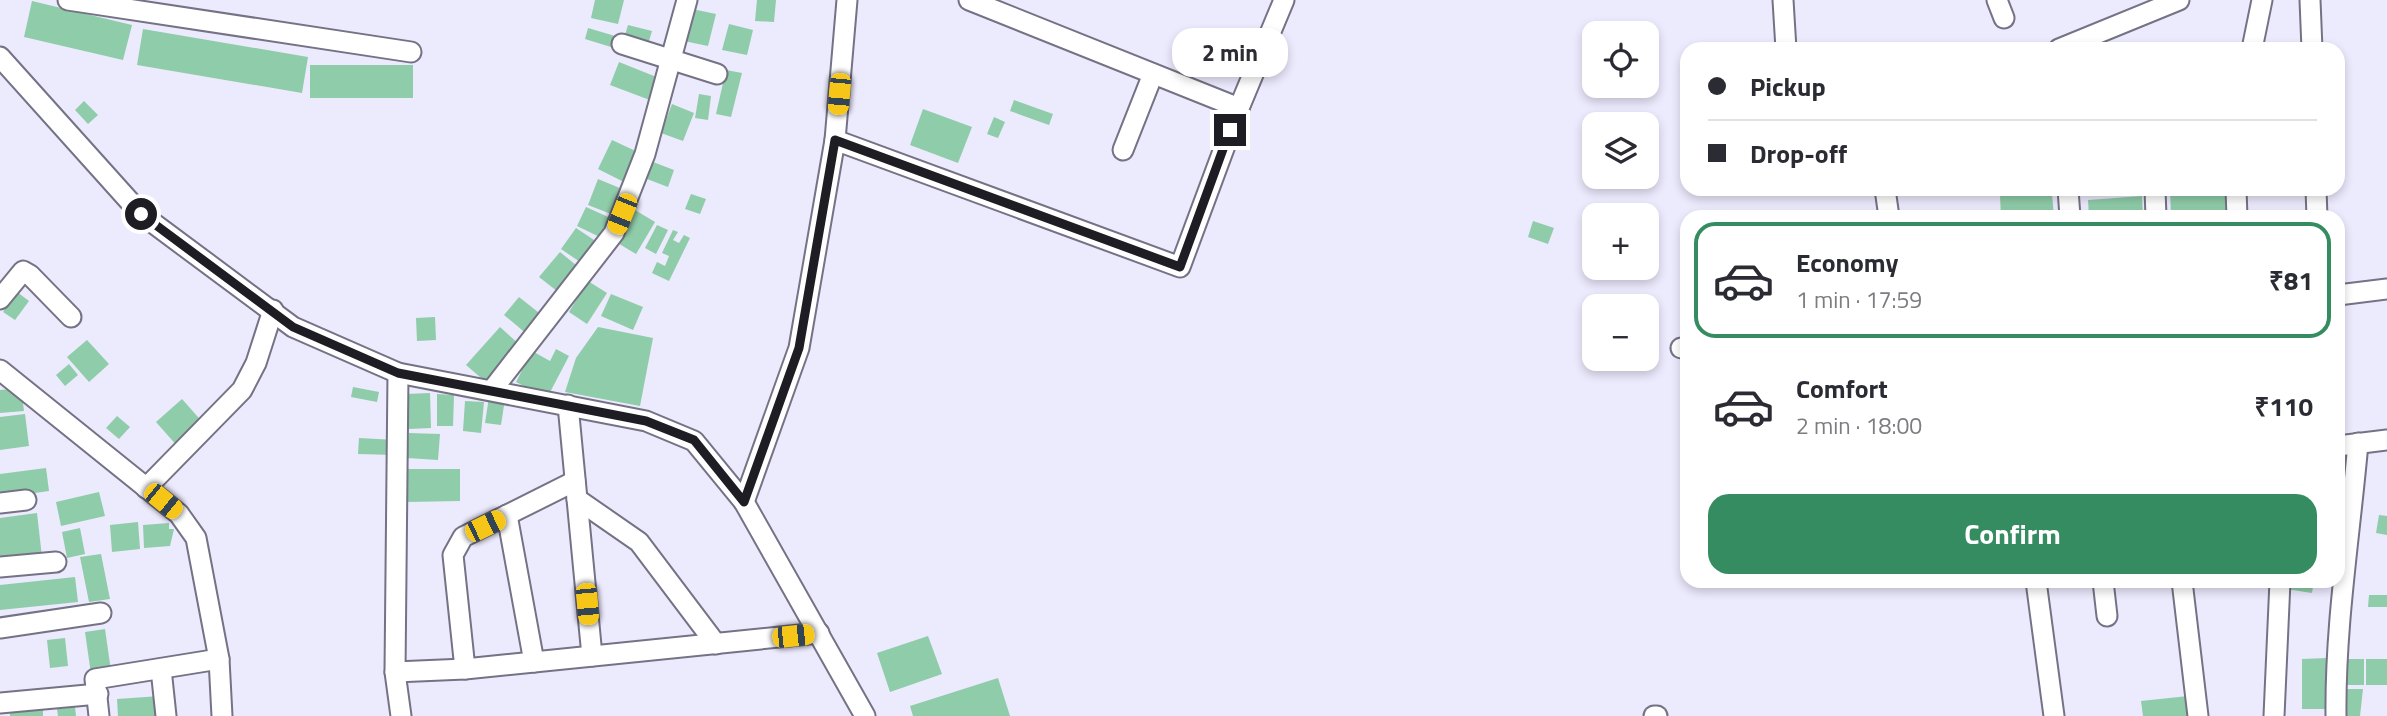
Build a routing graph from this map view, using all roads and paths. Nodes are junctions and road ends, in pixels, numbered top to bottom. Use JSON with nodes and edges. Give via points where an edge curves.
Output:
{"nodes":[{"id":1,"x":68,"y":0,"type":"edge"},
{"id":2,"x":687,"y":0,"type":"edge"},
{"id":3,"x":847,"y":0,"type":"edge"},
{"id":4,"x":969,"y":0,"type":"edge"},
{"id":5,"x":1284,"y":0,"type":"edge"},
{"id":6,"x":1783,"y":0,"type":"edge"},
{"id":7,"x":2179,"y":0,"type":"edge"},
{"id":8,"x":2262,"y":0,"type":"edge"},
{"id":9,"x":2310,"y":0,"type":"edge"},
{"id":10,"x":1786,"y":42,"type":"edge"},
{"id":11,"x":2076,"y":42,"type":"edge"},
{"id":12,"x":2253,"y":42,"type":"edge"},
{"id":13,"x":2312,"y":42,"type":"edge"},
{"id":14,"x":622,"y":44,"type":"dead end"},
{"id":15,"x":411,"y":52,"type":"dead end"},
{"id":16,"x":0,"y":57,"type":"edge"},
{"id":17,"x":670,"y":62,"type":"junction"},
{"id":18,"x":717,"y":74,"type":"dead end"},
{"id":19,"x":1153,"y":74,"type":"junction"},
{"id":20,"x":1239,"y":108,"type":"junction"},
{"id":21,"x":835,"y":140,"type":"junction"},
{"id":22,"x":1123,"y":150,"type":"dead end"},
{"id":23,"x":2387,"y":289,"type":"edge"},
{"id":24,"x":2345,"y":294,"type":"edge"},
{"id":25,"x":0,"y":299,"type":"edge"},
{"id":26,"x":273,"y":310,"type":"junction"},
{"id":27,"x":71,"y":317,"type":"dead end"},
{"id":28,"x":0,"y":370,"type":"edge"},
{"id":29,"x":398,"y":373,"type":"junction"},
{"id":30,"x":492,"y":390,"type":"junction"},
{"id":31,"x":568,"y":405,"type":"junction"},
{"id":32,"x":2387,"y":440,"type":"edge"},
{"id":33,"x":2348,"y":445,"type":"edge"},
{"id":34,"x":146,"y":488,"type":"junction"},
{"id":35,"x":576,"y":490,"type":"junction"},
{"id":36,"x":26,"y":499,"type":"dead end"},
{"id":37,"x":744,"y":502,"type":"junction"},
{"id":38,"x":0,"y":503,"type":"edge"},
{"id":39,"x":507,"y":515,"type":"junction"},
{"id":40,"x":56,"y":562,"type":"dead end"},
{"id":41,"x":0,"y":567,"type":"edge"},
{"id":42,"x":2345,"y":580,"type":"edge"},
{"id":43,"x":2037,"y":588,"type":"edge"},
{"id":44,"x":2104,"y":588,"type":"edge"},
{"id":45,"x":2183,"y":588,"type":"edge"},
{"id":46,"x":2280,"y":588,"type":"edge"},
{"id":47,"x":2344,"y":588,"type":"edge"},
{"id":48,"x":101,"y":613,"type":"dead end"},
{"id":49,"x":2107,"y":616,"type":"dead end"},
{"id":50,"x":0,"y":628,"type":"edge"},
{"id":51,"x":818,"y":633,"type":"junction"},
{"id":52,"x":716,"y":644,"type":"junction"},
{"id":53,"x":592,"y":656,"type":"junction"},
{"id":54,"x":219,"y":659,"type":"junction"},
{"id":55,"x":534,"y":662,"type":"junction"},
{"id":56,"x":162,"y":669,"type":"junction"},
{"id":57,"x":465,"y":669,"type":"junction"},
{"id":58,"x":395,"y":672,"type":"junction"},
{"id":59,"x":98,"y":694,"type":"junction"},
{"id":60,"x":5,"y":707,"type":"edge"},
{"id":61,"x":99,"y":716,"type":"edge"},
{"id":62,"x":166,"y":716,"type":"edge"},
{"id":63,"x":222,"y":716,"type":"edge"},
{"id":64,"x":401,"y":716,"type":"edge"},
{"id":65,"x":865,"y":716,"type":"edge"},
{"id":66,"x":2054,"y":716,"type":"edge"},
{"id":67,"x":2198,"y":716,"type":"edge"},
{"id":68,"x":2274,"y":716,"type":"edge"},
{"id":69,"x":2336,"y":716,"type":"edge"}],
"edges":[{"from":1,"to":15,"type":"street"},
{"from":2,"to":17,"type":"street"},
{"from":3,"to":21,"type":"street"},
{"from":4,"to":19,"type":"street"},
{"from":5,"to":20,"type":"street"},
{"from":6,"to":10,"type":"street"},
{"from":7,"to":11,"type":"street"},
{"from":8,"to":12,"type":"street"},
{"from":9,"to":13,"type":"street"},
{"from":14,"to":17,"type":"street"},
{"from":16,"to":26,"type":"street","via":[[141,214]]},
{"from":17,"to":18,"type":"street"},
{"from":17,"to":30,"type":"street","via":[[645,154],[614,233]]},
{"from":19,"to":20,"type":"street"},
{"from":19,"to":22,"type":"street"},
{"from":20,"to":21,"type":"street","via":[[1180,267]]},
{"from":21,"to":37,"type":"street","via":[[799,348]]},
{"from":23,"to":24,"type":"street"},
{"from":25,"to":27,"type":"street","via":[[23,271]]},
{"from":26,"to":29,"type":"street","via":[[293,327]]},
{"from":26,"to":34,"type":"street","via":[[242,390]]},
{"from":28,"to":34,"type":"street"},
{"from":29,"to":30,"type":"street"},
{"from":29,"to":58,"type":"street"},
{"from":30,"to":31,"type":"street"},
{"from":31,"to":35,"type":"street"},
{"from":31,"to":37,"type":"street","via":[[646,421],[694,440]]},
{"from":32,"to":33,"type":"street"},
{"from":33,"to":42,"type":"street"},
{"from":34,"to":54,"type":"street","via":[[179,514],[197,538]]},
{"from":35,"to":39,"type":"street"},
{"from":35,"to":52,"type":"street","via":[[639,542]]},
{"from":35,"to":53,"type":"street"},
{"from":36,"to":38,"type":"street"},
{"from":37,"to":51,"type":"street"},
{"from":39,"to":55,"type":"street"},
{"from":39,"to":57,"type":"street","via":[[463,537],[453,555]]},
{"from":40,"to":41,"type":"street"},
{"from":43,"to":66,"type":"street"},
{"from":44,"to":49,"type":"street"},
{"from":45,"to":67,"type":"street"},
{"from":46,"to":68,"type":"street"},
{"from":47,"to":69,"type":"street","via":[[2335,650]]},
{"from":48,"to":50,"type":"street"},
{"from":51,"to":52,"type":"street"},
{"from":51,"to":65,"type":"street"},
{"from":52,"to":53,"type":"street"},
{"from":53,"to":55,"type":"street"},
{"from":54,"to":56,"type":"street"},
{"from":54,"to":63,"type":"street"},
{"from":55,"to":57,"type":"street"},
{"from":56,"to":59,"type":"street","via":[[95,679]]},
{"from":56,"to":62,"type":"street"},
{"from":57,"to":58,"type":"street"},
{"from":58,"to":64,"type":"street"},
{"from":59,"to":60,"type":"street"},
{"from":59,"to":61,"type":"street"}]}
